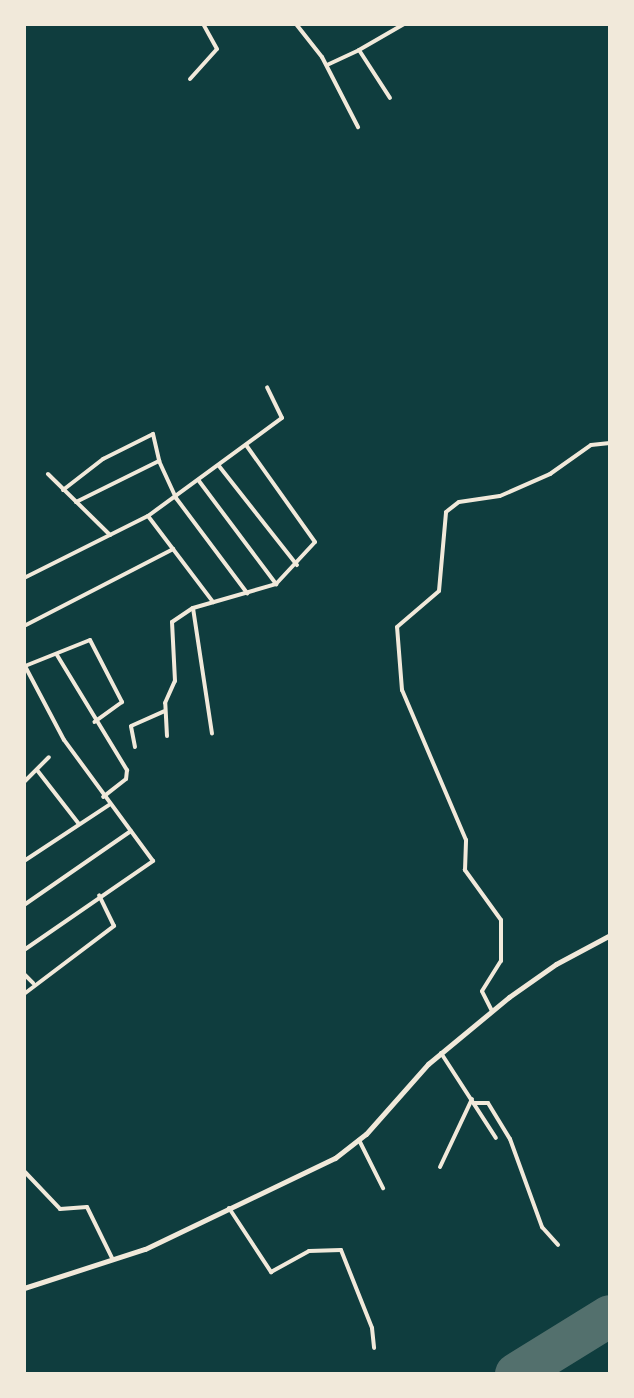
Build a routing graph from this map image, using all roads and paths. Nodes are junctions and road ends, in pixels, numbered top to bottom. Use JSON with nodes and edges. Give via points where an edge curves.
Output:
{"nodes":[{"id":1,"x":203,"y":24,"type":"edge"},
{"id":2,"x":296,"y":24,"type":"edge"},
{"id":3,"x":404,"y":24,"type":"edge"},
{"id":4,"x":359,"y":50,"type":"junction"},
{"id":5,"x":326,"y":65,"type":"junction"},
{"id":6,"x":190,"y":79,"type":"dead end"},
{"id":7,"x":390,"y":98,"type":"dead end"},
{"id":8,"x":358,"y":127,"type":"dead end"},
{"id":9,"x":267,"y":387,"type":"dead end"},
{"id":10,"x":610,"y":443,"type":"edge"},
{"id":11,"x":246,"y":445,"type":"junction"},
{"id":12,"x":159,"y":461,"type":"junction"},
{"id":13,"x":219,"y":466,"type":"junction"},
{"id":14,"x":48,"y":474,"type":"dead end"},
{"id":15,"x":199,"y":481,"type":"junction"},
{"id":16,"x":63,"y":490,"type":"junction"},
{"id":17,"x":176,"y":498,"type":"junction"},
{"id":18,"x":76,"y":502,"type":"junction"},
{"id":19,"x":148,"y":516,"type":"junction"},
{"id":20,"x":110,"y":535,"type":"junction"},
{"id":21,"x":173,"y":549,"type":"junction"},
{"id":22,"x":297,"y":566,"type":"junction"},
{"id":23,"x":24,"y":578,"type":"edge"},
{"id":24,"x":276,"y":584,"type":"junction"},
{"id":25,"x":247,"y":593,"type":"junction"},
{"id":26,"x":213,"y":602,"type":"junction"},
{"id":27,"x":193,"y":608,"type":"junction"},
{"id":28,"x":24,"y":626,"type":"edge"},
{"id":29,"x":57,"y":654,"type":"junction"},
{"id":30,"x":164,"y":711,"type":"junction"},
{"id":31,"x":94,"y":722,"type":"junction"},
{"id":32,"x":212,"y":734,"type":"dead end"},
{"id":33,"x":167,"y":736,"type":"dead end"},
{"id":34,"x":135,"y":747,"type":"dead end"},
{"id":35,"x":49,"y":757,"type":"dead end"},
{"id":36,"x":37,"y":770,"type":"junction"},
{"id":37,"x":24,"y":782,"type":"edge"},
{"id":38,"x":103,"y":797,"type":"junction"},
{"id":39,"x":109,"y":805,"type":"junction"},
{"id":40,"x":79,"y":824,"type":"junction"},
{"id":41,"x":131,"y":831,"type":"junction"},
{"id":42,"x":24,"y":861,"type":"edge"},
{"id":43,"x":99,"y":895,"type":"junction"},
{"id":44,"x":24,"y":905,"type":"edge"},
{"id":45,"x":610,"y":935,"type":"edge"},
{"id":46,"x":24,"y":950,"type":"edge"},
{"id":47,"x":24,"y":974,"type":"edge"},
{"id":48,"x":33,"y":983,"type":"junction"},
{"id":49,"x":24,"y":994,"type":"edge"},
{"id":50,"x":492,"y":1011,"type":"junction"},
{"id":51,"x":441,"y":1053,"type":"junction"},
{"id":52,"x":473,"y":1101,"type":"junction"},
{"id":53,"x":496,"y":1138,"type":"dead end"},
{"id":54,"x":359,"y":1140,"type":"junction"},
{"id":55,"x":440,"y":1167,"type":"dead end"},
{"id":56,"x":24,"y":1171,"type":"edge"},
{"id":57,"x":383,"y":1188,"type":"dead end"},
{"id":58,"x":229,"y":1208,"type":"junction"},
{"id":59,"x":558,"y":1245,"type":"dead end"},
{"id":60,"x":113,"y":1260,"type":"junction"},
{"id":61,"x":24,"y":1288,"type":"edge"},
{"id":62,"x":374,"y":1348,"type":"dead end"}],
"edges":[{"from":1,"to":6,"type":"street","via":[[217,49]]},
{"from":2,"to":5,"type":"street"},
{"from":3,"to":4,"type":"street"},
{"from":4,"to":5,"type":"street"},
{"from":4,"to":7,"type":"street"},
{"from":5,"to":8,"type":"street"},
{"from":9,"to":11,"type":"street","via":[[282,418]]},
{"from":10,"to":50,"type":"street","via":[[591,445],[550,474],[500,496],[459,502],[446,512],[439,591],[397,627],[402,690],[466,840],[465,870],[501,920],[501,961],[482,991]]},
{"from":11,"to":13,"type":"street"},
{"from":11,"to":22,"type":"street","via":[[316,538]]},
{"from":12,"to":16,"type":"street","via":[[151,434],[103,459]]},
{"from":12,"to":17,"type":"street"},
{"from":12,"to":18,"type":"street"},
{"from":13,"to":15,"type":"street"},
{"from":13,"to":22,"type":"street"},
{"from":14,"to":16,"type":"street"},
{"from":15,"to":17,"type":"street"},
{"from":15,"to":24,"type":"street"},
{"from":16,"to":18,"type":"street"},
{"from":17,"to":19,"type":"street"},
{"from":17,"to":25,"type":"street"},
{"from":18,"to":20,"type":"street"},
{"from":19,"to":20,"type":"street"},
{"from":19,"to":21,"type":"street"},
{"from":20,"to":23,"type":"street"},
{"from":21,"to":26,"type":"street"},
{"from":21,"to":28,"type":"street"},
{"from":22,"to":24,"type":"street"},
{"from":24,"to":25,"type":"street"},
{"from":25,"to":26,"type":"street"},
{"from":26,"to":27,"type":"street"},
{"from":27,"to":30,"type":"street","via":[[169,628],[175,681]]},
{"from":27,"to":32,"type":"street"},
{"from":29,"to":31,"type":"street"},
{"from":29,"to":31,"type":"street","via":[[84,640],[94,644],[122,702]]},
{"from":29,"to":38,"type":"street","via":[[39,657],[25,669]]},
{"from":30,"to":33,"type":"street"},
{"from":30,"to":34,"type":"street","via":[[131,726]]},
{"from":31,"to":38,"type":"street","via":[[127,774]]},
{"from":35,"to":36,"type":"street"},
{"from":36,"to":37,"type":"street"},
{"from":36,"to":40,"type":"street"},
{"from":38,"to":39,"type":"street"},
{"from":39,"to":40,"type":"street"},
{"from":39,"to":41,"type":"street"},
{"from":40,"to":42,"type":"street"},
{"from":41,"to":43,"type":"street","via":[[152,856],[151,863]]},
{"from":41,"to":44,"type":"street"},
{"from":43,"to":46,"type":"street"},
{"from":43,"to":48,"type":"street","via":[[114,926]]},
{"from":45,"to":50,"type":"street","via":[[556,964]]},
{"from":47,"to":48,"type":"street"},
{"from":48,"to":49,"type":"street"},
{"from":50,"to":51,"type":"street"},
{"from":51,"to":52,"type":"street"},
{"from":51,"to":54,"type":"street"},
{"from":52,"to":53,"type":"street"},
{"from":52,"to":55,"type":"street"},
{"from":52,"to":59,"type":"street","via":[[488,1103],[510,1139],[542,1227]]},
{"from":54,"to":57,"type":"street"},
{"from":54,"to":58,"type":"street","via":[[324,1164]]},
{"from":56,"to":60,"type":"street","via":[[60,1209],[86,1207]]},
{"from":58,"to":60,"type":"street"},
{"from":58,"to":62,"type":"street","via":[[271,1272],[309,1251],[341,1250],[372,1328]]},
{"from":60,"to":61,"type":"street"}]}
